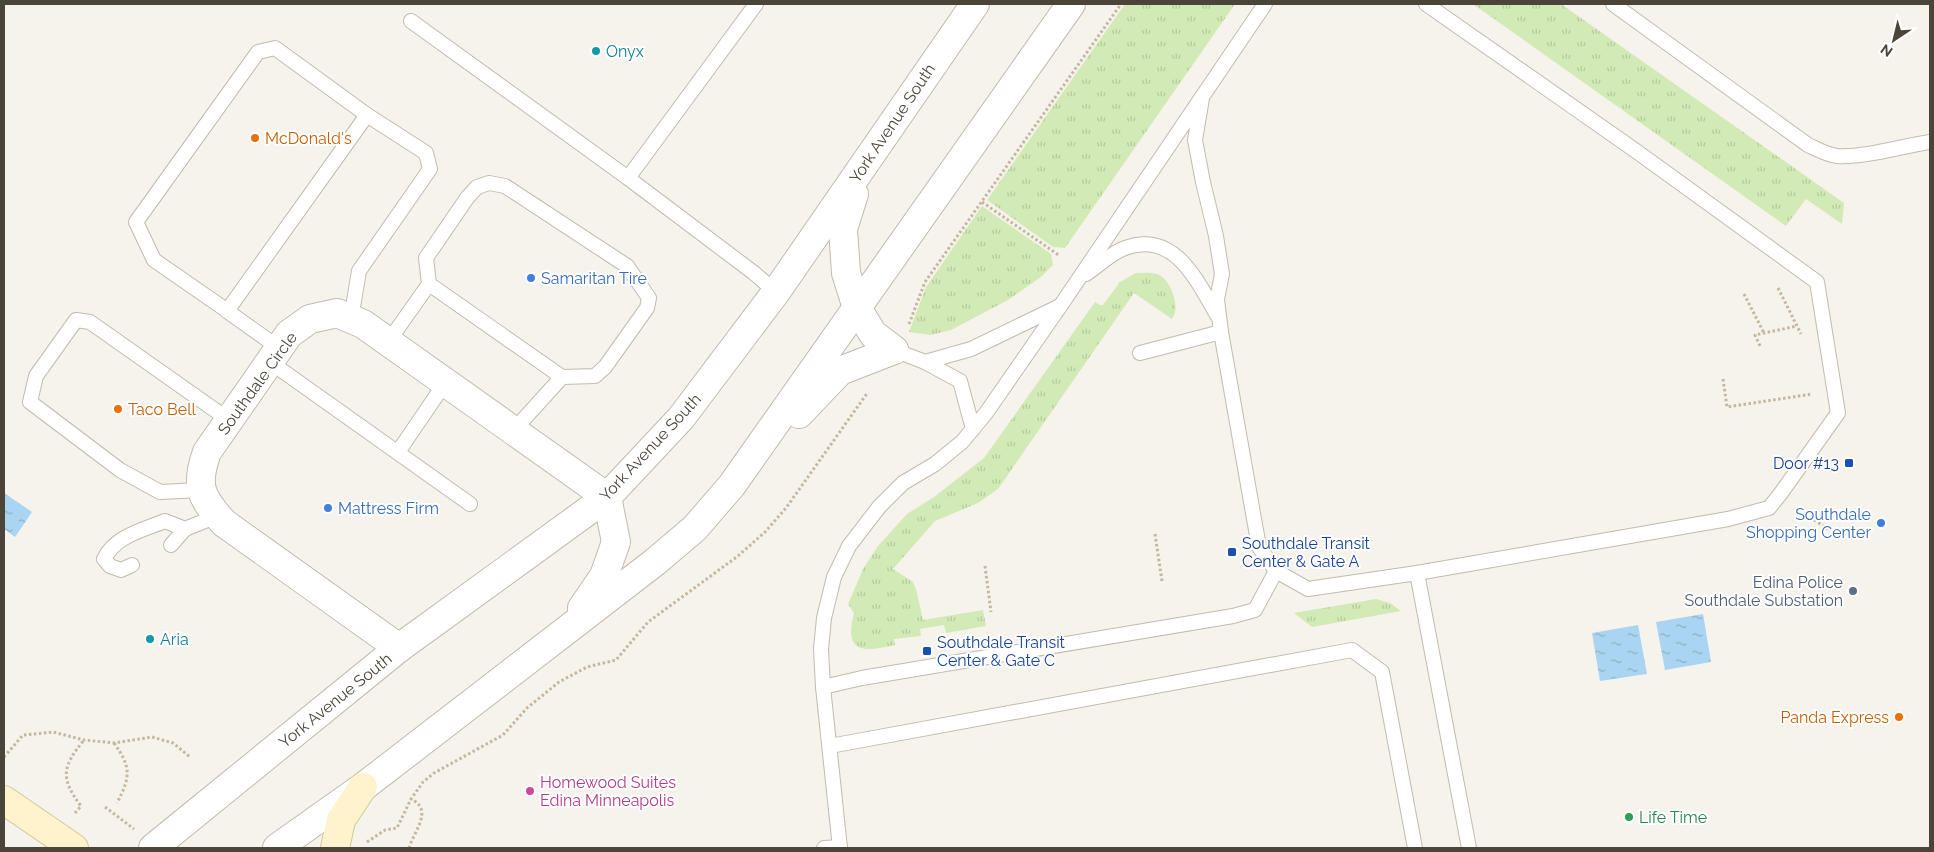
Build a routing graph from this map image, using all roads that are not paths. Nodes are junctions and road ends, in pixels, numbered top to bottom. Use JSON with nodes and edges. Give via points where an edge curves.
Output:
{"nodes":[{"id":1,"x":756,"y":4,"type":"edge"},
{"id":2,"x":975,"y":4,"type":"edge"},
{"id":3,"x":1071,"y":4,"type":"edge"},
{"id":4,"x":1265,"y":4,"type":"edge"},
{"id":5,"x":1613,"y":4,"type":"edge"},
{"id":6,"x":1432,"y":6,"type":"edge"},
{"id":7,"x":411,"y":21,"type":"dead end"},
{"id":8,"x":1202,"y":98,"type":"junction"},
{"id":9,"x":367,"y":115,"type":"junction"},
{"id":10,"x":1930,"y":142,"type":"edge"},
{"id":11,"x":863,"y":166,"type":"junction"},
{"id":12,"x":628,"y":178,"type":"junction"},
{"id":13,"x":1079,"y":279,"type":"junction"},
{"id":14,"x":429,"y":284,"type":"junction"},
{"id":15,"x":776,"y":292,"type":"junction"},
{"id":16,"x":1061,"y":306,"type":"junction"},
{"id":17,"x":857,"y":308,"type":"junction"},
{"id":18,"x":232,"y":314,"type":"junction"},
{"id":19,"x":351,"y":319,"type":"junction"},
{"id":20,"x":1220,"y":326,"type":"junction"},
{"id":21,"x":388,"y":342,"type":"junction"},
{"id":22,"x":894,"y":350,"type":"junction"},
{"id":23,"x":1140,"y":353,"type":"dead end"},
{"id":24,"x":275,"y":355,"type":"junction"},
{"id":25,"x":925,"y":362,"type":"junction"},
{"id":26,"x":562,"y":377,"type":"junction"},
{"id":27,"x":445,"y":383,"type":"junction"},
{"id":28,"x":229,"y":420,"type":"junction"},
{"id":29,"x":973,"y":429,"type":"junction"},
{"id":30,"x":513,"y":431,"type":"junction"},
{"id":31,"x":398,"y":452,"type":"junction"},
{"id":32,"x":200,"y":490,"type":"junction"},
{"id":33,"x":728,"y":490,"type":"junction"},
{"id":34,"x":607,"y":497,"type":"junction"},
{"id":35,"x":470,"y":504,"type":"dead end"},
{"id":36,"x":217,"y":516,"type":"junction"},
{"id":37,"x":185,"y":529,"type":"junction"},
{"id":38,"x":170,"y":545,"type":"dead end"},
{"id":39,"x":132,"y":565,"type":"dead end"},
{"id":40,"x":1276,"y":571,"type":"junction"},
{"id":41,"x":1417,"y":572,"type":"junction"},
{"id":42,"x":563,"y":634,"type":"junction"},
{"id":43,"x":399,"y":648,"type":"junction"},
{"id":44,"x":823,"y":687,"type":"junction"},
{"id":45,"x":830,"y":746,"type":"junction"},
{"id":46,"x":363,"y":787,"type":"junction"},
{"id":47,"x":4,"y":800,"type":"edge"},
{"id":48,"x":74,"y":848,"type":"edge"},
{"id":49,"x":153,"y":848,"type":"edge"},
{"id":50,"x":277,"y":848,"type":"edge"},
{"id":51,"x":335,"y":848,"type":"edge"},
{"id":52,"x":824,"y":848,"type":"edge"},
{"id":53,"x":840,"y":848,"type":"edge"},
{"id":54,"x":1415,"y":848,"type":"edge"},
{"id":55,"x":1469,"y":848,"type":"edge"}],
"edges":[{"from":1,"to":12,"type":"lane"},
{"from":2,"to":11,"type":"street","name":"York Avenue South"},
{"from":3,"to":17,"type":"street"},
{"from":4,"to":8,"type":"lane"},
{"from":5,"to":10,"type":"lane","via":[[1814,147],[1836,156]]},
{"from":6,"to":41,"type":"lane","via":[[1817,282],[1838,413],[1769,508],[1728,519]]},
{"from":7,"to":12,"type":"lane"},
{"from":8,"to":13,"type":"lane"},
{"from":8,"to":20,"type":"lane","via":[[1195,140],[1222,274],[1217,299]]},
{"from":9,"to":18,"type":"lane","via":[[228,311]]},
{"from":9,"to":18,"type":"lane","via":[[275,48],[258,52],[136,222],[154,260]]},
{"from":9,"to":19,"type":"lane","via":[[426,153],[430,169],[359,271]]},
{"from":11,"to":15,"type":"street","name":"York Avenue South"},
{"from":11,"to":17,"type":"street","via":[[843,228],[846,273]]},
{"from":12,"to":15,"type":"lane"},
{"from":13,"to":16,"type":"lane"},
{"from":13,"to":20,"type":"lane","via":[[1123,249],[1148,243],[1172,253],[1191,270]]},
{"from":14,"to":21,"type":"lane"},
{"from":14,"to":26,"type":"lane"},
{"from":14,"to":26,"type":"lane","via":[[426,258],[467,198],[477,188],[489,183],[505,186],[627,266],[649,298],[647,308],[595,376]]},
{"from":15,"to":34,"type":"street","name":"York Avenue South","via":[[681,418]]},
{"from":16,"to":25,"type":"lane","via":[[971,350]]},
{"from":16,"to":29,"type":"lane"},
{"from":17,"to":22,"type":"street","via":[[873,334]]},
{"from":17,"to":33,"type":"street"},
{"from":18,"to":24,"type":"lane"},
{"from":19,"to":21,"type":"street","name":"Southdale Circle"},
{"from":19,"to":24,"type":"street","name":"Southdale Circle","via":[[337,313],[310,318],[290,334]]},
{"from":20,"to":23,"type":"lane"},
{"from":20,"to":40,"type":"lane","via":[[1259,547]]},
{"from":21,"to":27,"type":"street","name":"Southdale Circle"},
{"from":22,"to":25,"type":"lane"},
{"from":22,"to":33,"type":"street","via":[[840,371]]},
{"from":24,"to":28,"type":"street","name":"Southdale Circle"},
{"from":24,"to":31,"type":"lane"},
{"from":25,"to":29,"type":"lane","via":[[960,381]]},
{"from":26,"to":30,"type":"lane"},
{"from":27,"to":30,"type":"street","name":"Southdale Circle"},
{"from":27,"to":31,"type":"lane"},
{"from":28,"to":32,"type":"street","name":"Southdale Circle","via":[[207,452],[200,471]]},
{"from":28,"to":32,"type":"lane","via":[[90,322],[76,320],[36,376],[30,402],[120,470],[160,492]]},
{"from":29,"to":44,"type":"lane","via":[[935,464],[903,483],[879,507],[849,546],[834,577],[824,618],[820,649]]},
{"from":30,"to":34,"type":"street","name":"Southdale Circle"},
{"from":31,"to":35,"type":"lane"},
{"from":32,"to":36,"type":"street"},
{"from":33,"to":42,"type":"street","via":[[695,528]]},
{"from":34,"to":42,"type":"street","via":[[616,542],[604,576]]},
{"from":34,"to":43,"type":"street","name":"York Avenue South"},
{"from":36,"to":37,"type":"lane"},
{"from":36,"to":43,"type":"street"},
{"from":37,"to":38,"type":"lane"},
{"from":37,"to":39,"type":"lane","via":[[164,521],[121,539],[104,559],[110,566],[121,570]]},
{"from":40,"to":41,"type":"lane","via":[[1308,589]]},
{"from":40,"to":44,"type":"lane","via":[[1255,610],[1233,616]]},
{"from":41,"to":55,"type":"lane"},
{"from":42,"to":46,"type":"street"},
{"from":43,"to":49,"type":"street","name":"York Avenue South"},
{"from":44,"to":45,"type":"lane"},
{"from":45,"to":53,"type":"lane"},
{"from":45,"to":54,"type":"lane","via":[[1352,650],[1382,672]]},
{"from":46,"to":50,"type":"street"},
{"from":46,"to":51,"type":"main road","via":[[341,820]]},
{"from":47,"to":48,"type":"main road"},
{"from":52,"to":53,"type":"lane"}]}
